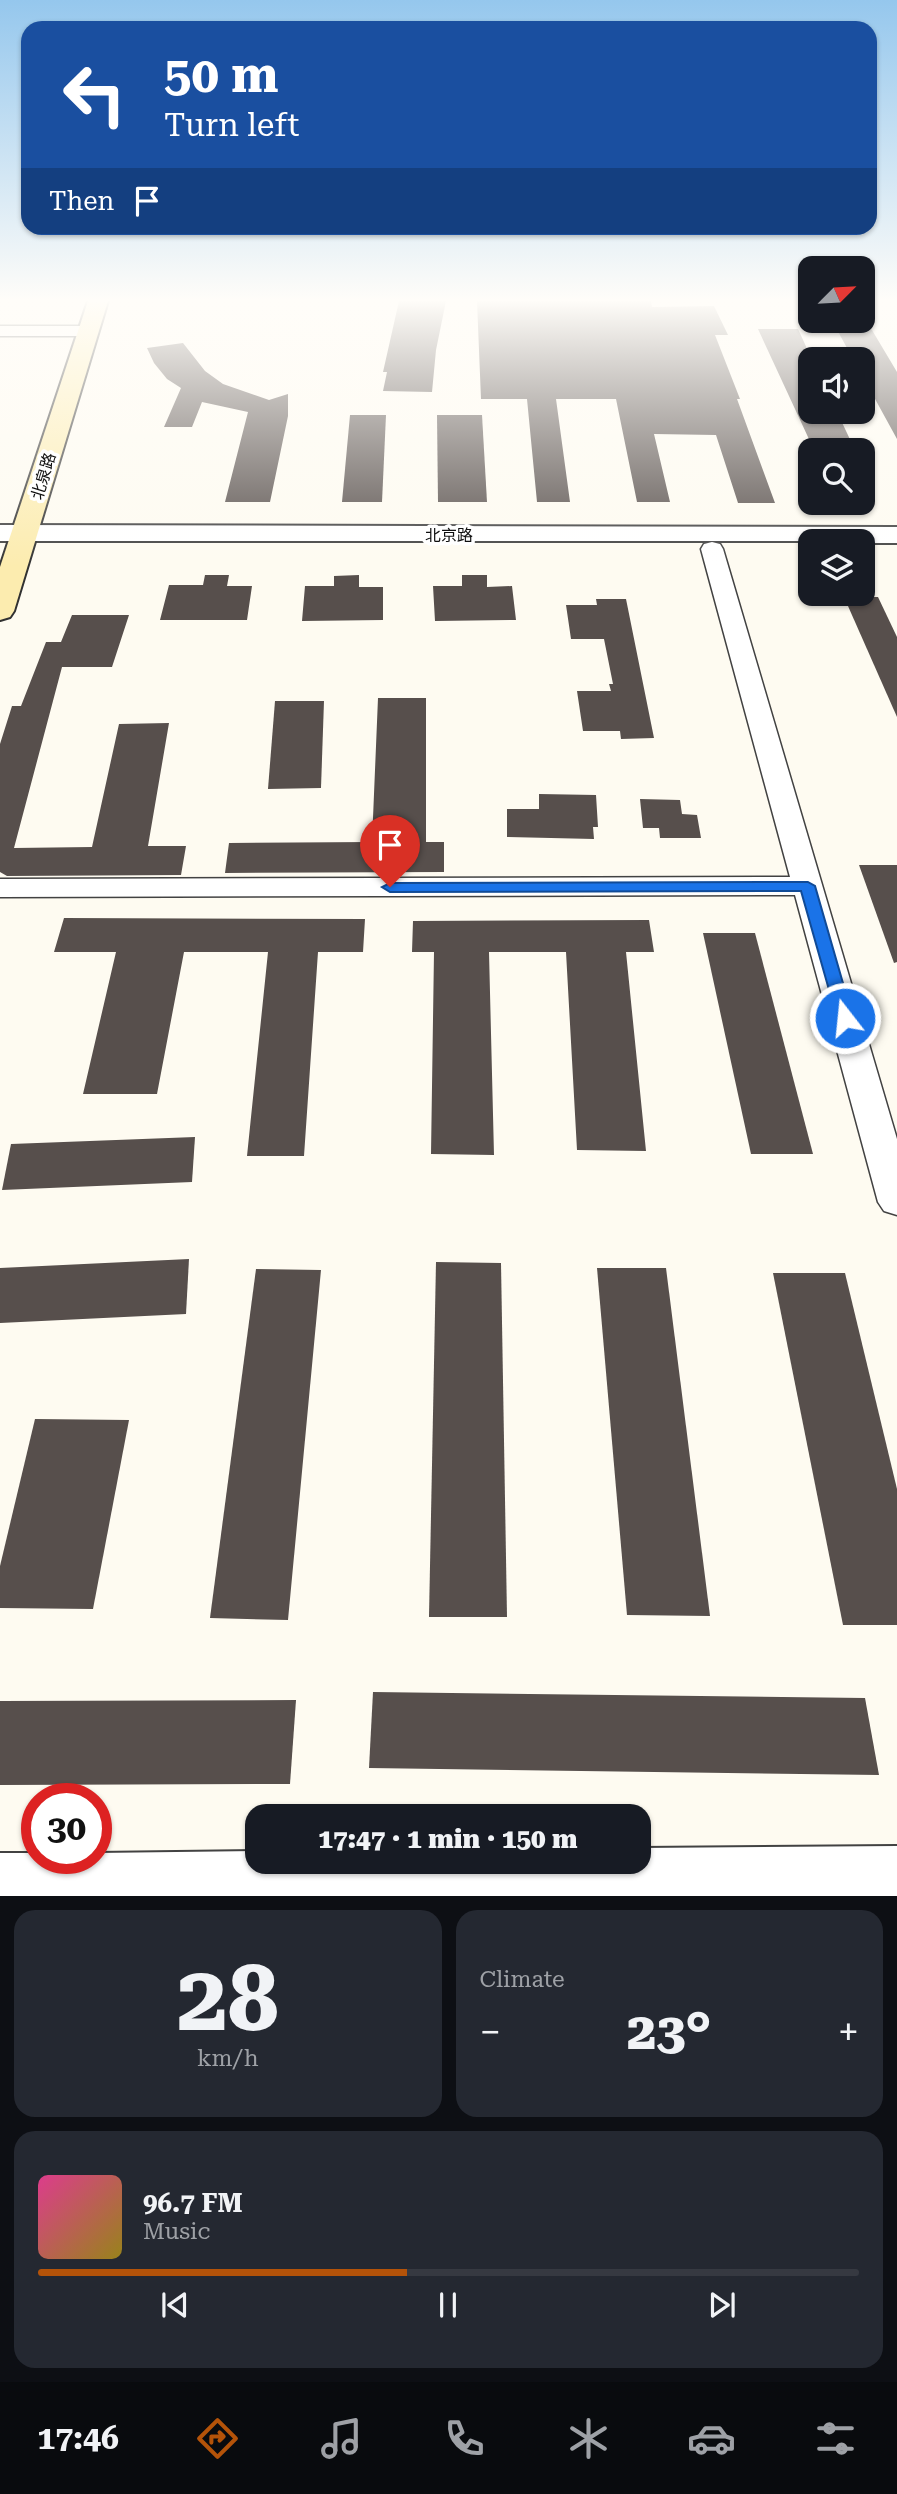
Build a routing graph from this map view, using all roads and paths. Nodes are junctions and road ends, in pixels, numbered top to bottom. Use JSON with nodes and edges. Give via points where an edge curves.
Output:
{"nodes":[{"id":1,"x":60,"y":389,"type":"edge"},
{"id":2,"x":897,"y":535,"type":"edge"},
{"id":3,"x":8,"y":537,"type":"edge"},
{"id":4,"x":875,"y":548,"type":"edge"},
{"id":5,"x":897,"y":548,"type":"edge"},
{"id":6,"x":712,"y":549,"type":"junction"},
{"id":7,"x":798,"y":549,"type":"edge"},
{"id":8,"x":0,"y":611,"type":"edge"},
{"id":9,"x":808,"y":886,"type":"junction"},
{"id":10,"x":0,"y":888,"type":"edge"},
{"id":11,"x":897,"y":1202,"type":"edge"},
{"id":12,"x":897,"y":1879,"type":"edge"},
{"id":13,"x":0,"y":1886,"type":"edge"}],
"edges":[{"from":1,"to":3,"type":"main road","name":"北泉路"},
{"from":2,"to":3,"type":"street","name":"北京路"},
{"from":3,"to":6,"type":"street","name":"北京路"},
{"from":3,"to":8,"type":"main road","name":"北泉路"},
{"from":4,"to":5,"type":"street"},
{"from":6,"to":7,"type":"street","name":"北京路"},
{"from":6,"to":9,"type":"street"},
{"from":9,"to":10,"type":"street"},
{"from":9,"to":11,"type":"street"},
{"from":12,"to":13,"type":"street"}]}
